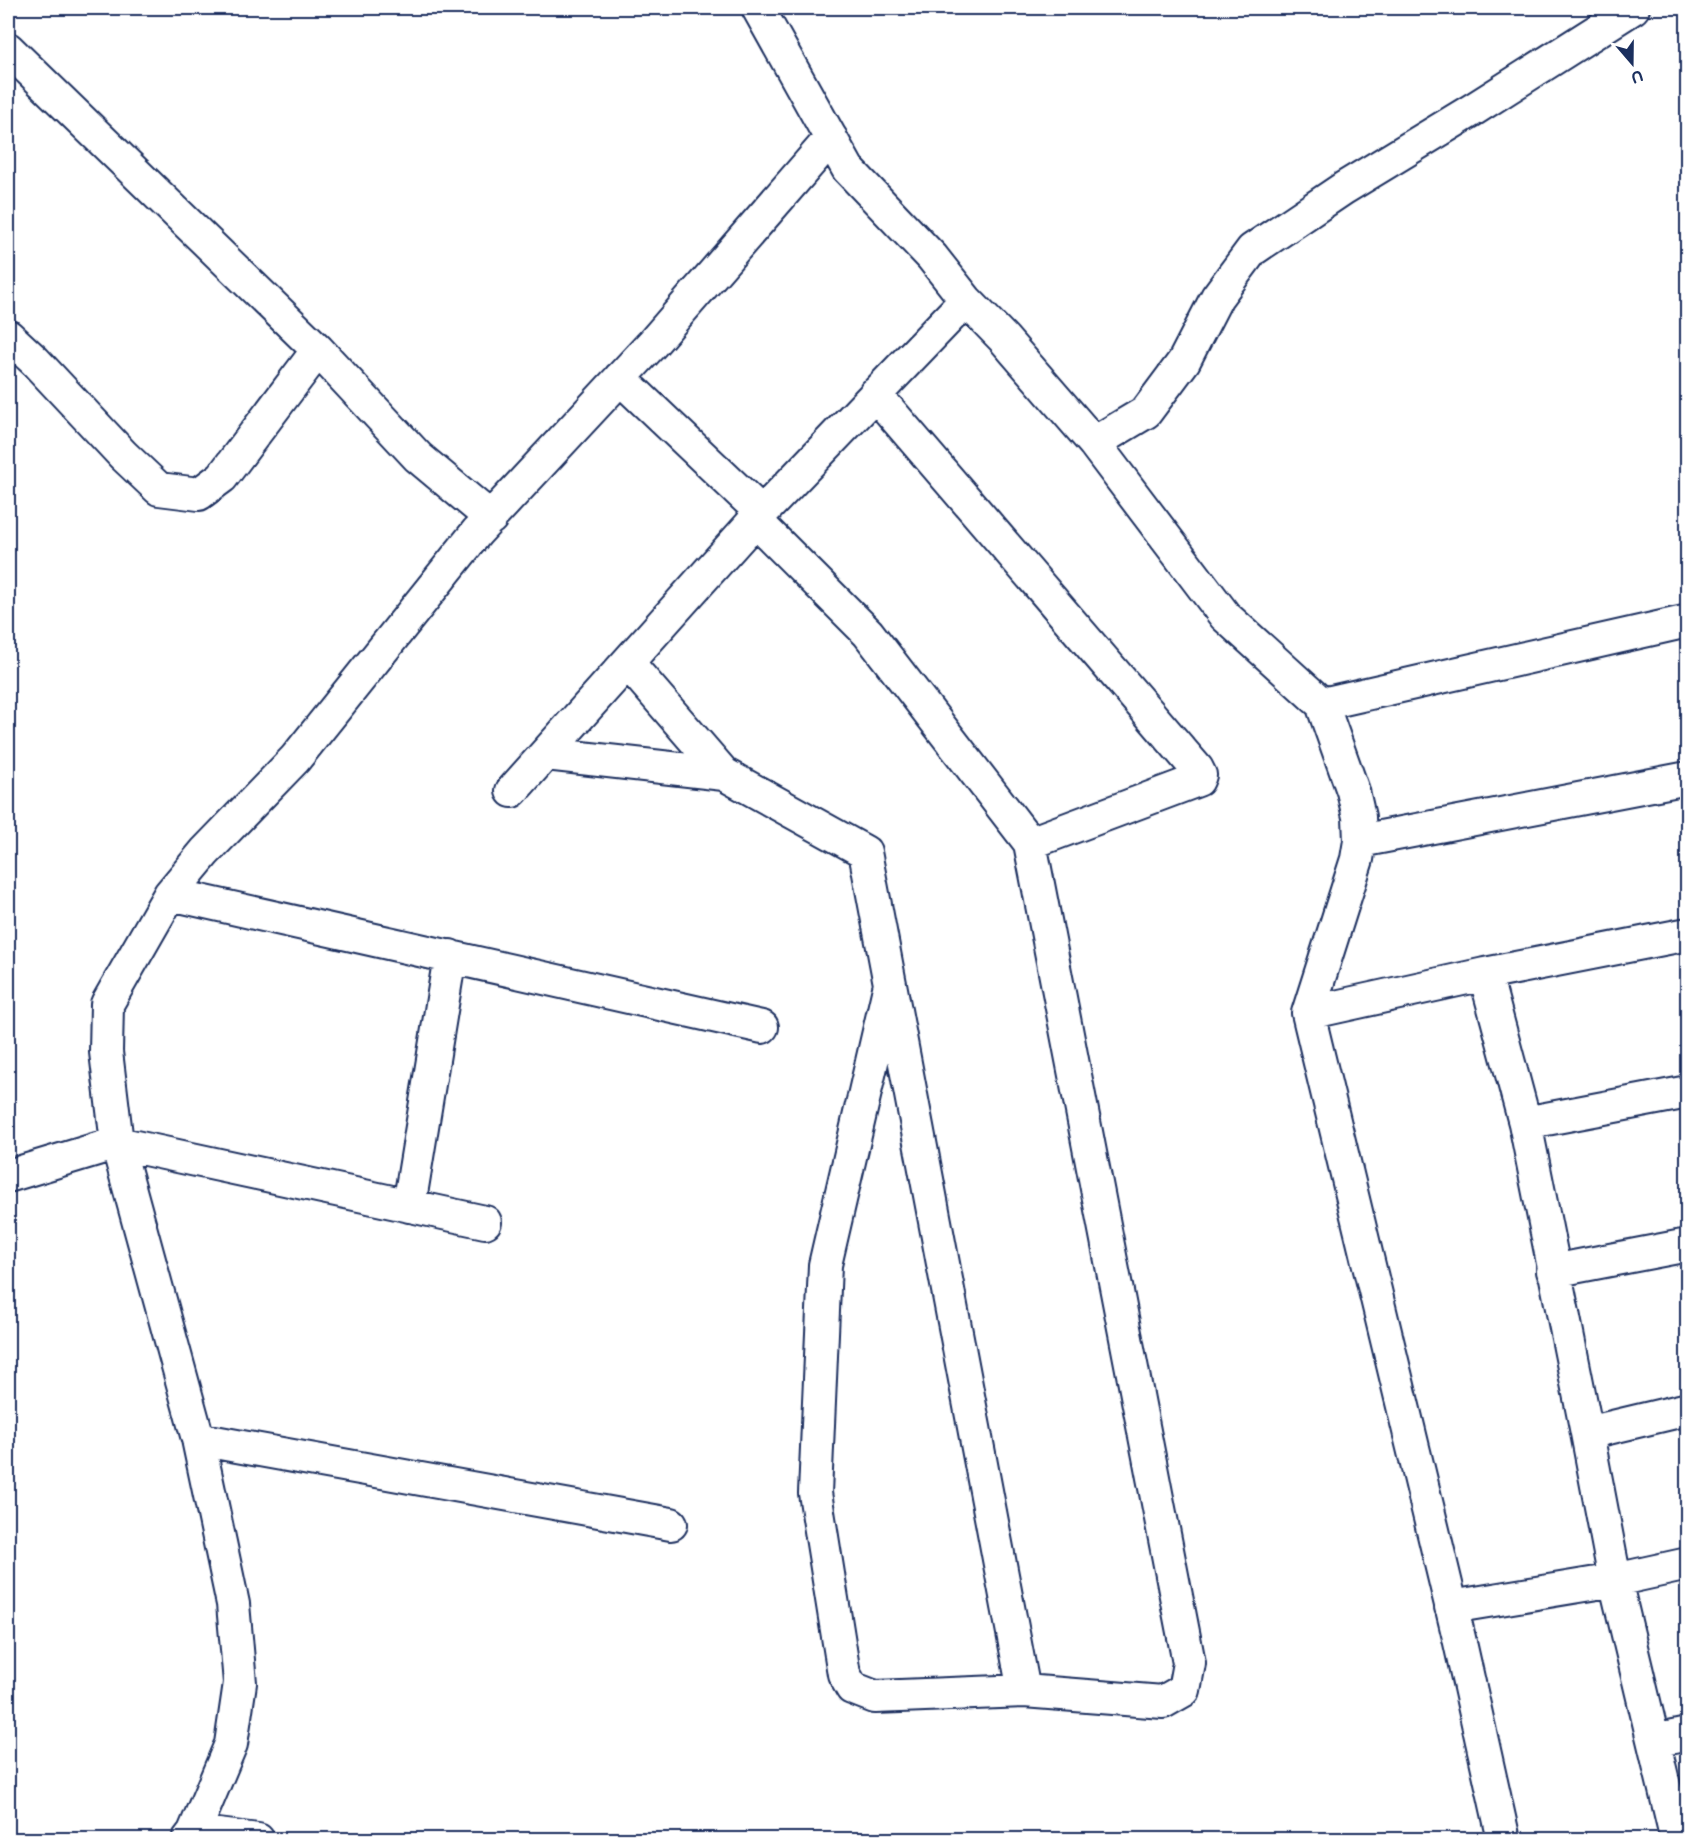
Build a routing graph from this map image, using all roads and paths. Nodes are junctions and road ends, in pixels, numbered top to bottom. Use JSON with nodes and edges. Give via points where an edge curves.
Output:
{"nodes":[{"id":1,"x":758,"y":8,"type":"edge"},
{"id":2,"x":1633,"y":8,"type":"edge"},
{"id":3,"x":8,"y":49,"type":"edge"},
{"id":4,"x":831,"y":138,"type":"junction"},
{"id":5,"x":966,"y":300,"type":"junction"},
{"id":6,"x":8,"y":336,"type":"edge"},
{"id":7,"x":318,"y":350,"type":"junction"},
{"id":8,"x":620,"y":378,"type":"junction"},
{"id":9,"x":875,"y":394,"type":"junction"},
{"id":10,"x":1095,"y":443,"type":"junction"},
{"id":11,"x":758,"y":517,"type":"junction"},
{"id":12,"x":491,"y":518,"type":"junction"},
{"id":13,"x":1688,"y":621,"type":"edge"},
{"id":14,"x":628,"y":663,"type":"junction"},
{"id":15,"x":1322,"y":704,"type":"junction"},
{"id":16,"x":546,"y":754,"type":"junction"},
{"id":17,"x":724,"y":774,"type":"junction"},
{"id":18,"x":1688,"y":778,"type":"edge"},
{"id":19,"x":512,"y":791,"type":"dead end"},
{"id":20,"x":1360,"y":841,"type":"junction"},
{"id":21,"x":1030,"y":843,"type":"junction"},
{"id":22,"x":170,"y":894,"type":"junction"},
{"id":23,"x":1688,"y":933,"type":"edge"},
{"id":24,"x":450,"y":956,"type":"junction"},
{"id":25,"x":1485,"y":974,"type":"junction"},
{"id":26,"x":890,"y":984,"type":"junction"},
{"id":27,"x":1308,"y":1013,"type":"junction"},
{"id":28,"x":762,"y":1027,"type":"dead end"},
{"id":29,"x":1688,"y":1092,"type":"edge"},
{"id":30,"x":1525,"y":1123,"type":"junction"},
{"id":31,"x":117,"y":1143,"type":"junction"},
{"id":32,"x":8,"y":1176,"type":"edge"},
{"id":33,"x":409,"y":1206,"type":"junction"},
{"id":34,"x":485,"y":1222,"type":"dead end"},
{"id":35,"x":1688,"y":1245,"type":"edge"},
{"id":36,"x":1553,"y":1271,"type":"junction"},
{"id":37,"x":1688,"y":1410,"type":"edge"},
{"id":38,"x":1587,"y":1433,"type":"junction"},
{"id":39,"x":198,"y":1439,"type":"junction"},
{"id":40,"x":671,"y":1524,"type":"dead end"},
{"id":41,"x":1688,"y":1563,"type":"edge"},
{"id":42,"x":1615,"y":1580,"type":"junction"},
{"id":43,"x":1451,"y":1607,"type":"junction"},
{"id":44,"x":1024,"y":1691,"type":"junction"},
{"id":45,"x":1688,"y":1734,"type":"edge"},
{"id":46,"x":1654,"y":1741,"type":"junction"},
{"id":47,"x":191,"y":1836,"type":"edge"},
{"id":48,"x":258,"y":1839,"type":"edge"},
{"id":49,"x":1504,"y":1839,"type":"edge"},
{"id":50,"x":1677,"y":1839,"type":"edge"}],
"edges":[{"from":1,"to":4,"type":"street"},
{"from":2,"to":10,"type":"street","via":[[1344,188],[1252,250],[1217,297],[1184,361],[1146,412]]},
{"from":3,"to":7,"type":"street"},
{"from":4,"to":5,"type":"street","via":[[848,169],[932,257]]},
{"from":4,"to":8,"type":"street"},
{"from":5,"to":9,"type":"street"},
{"from":5,"to":10,"type":"street"},
{"from":6,"to":7,"type":"street","via":[[159,489],[199,494],[222,477]]},
{"from":7,"to":12,"type":"street","via":[[418,457]]},
{"from":8,"to":11,"type":"street"},
{"from":8,"to":12,"type":"street"},
{"from":9,"to":11,"type":"street"},
{"from":9,"to":21,"type":"street","via":[[1200,775],[1198,780]]},
{"from":10,"to":15,"type":"street","via":[[1225,616]]},
{"from":11,"to":14,"type":"street"},
{"from":11,"to":21,"type":"street","via":[[868,633]]},
{"from":12,"to":22,"type":"street","via":[[295,759]]},
{"from":13,"to":15,"type":"street"},
{"from":14,"to":16,"type":"street"},
{"from":14,"to":17,"type":"street"},
{"from":15,"to":20,"type":"street","via":[[1353,791]]},
{"from":16,"to":17,"type":"street"},
{"from":16,"to":19,"type":"street"},
{"from":17,"to":26,"type":"street","via":[[865,852]]},
{"from":18,"to":20,"type":"street"},
{"from":20,"to":27,"type":"street"},
{"from":21,"to":44,"type":"street","via":[[1190,1663],[1184,1690],[1163,1702]]},
{"from":22,"to":24,"type":"street"},
{"from":22,"to":31,"type":"street","via":[[107,1004],[106,1052]]},
{"from":23,"to":25,"type":"street"},
{"from":24,"to":28,"type":"street"},
{"from":24,"to":33,"type":"street"},
{"from":25,"to":27,"type":"street"},
{"from":25,"to":30,"type":"street"},
{"from":26,"to":44,"type":"street"},
{"from":26,"to":44,"type":"street","via":[[825,1265],[815,1493],[844,1674],[852,1688],[875,1696]]},
{"from":27,"to":43,"type":"street"},
{"from":29,"to":30,"type":"street"},
{"from":30,"to":36,"type":"street"},
{"from":31,"to":32,"type":"street"},
{"from":31,"to":33,"type":"street"},
{"from":31,"to":39,"type":"street"},
{"from":33,"to":34,"type":"street"},
{"from":35,"to":36,"type":"street"},
{"from":36,"to":38,"type":"street"},
{"from":37,"to":38,"type":"street"},
{"from":38,"to":42,"type":"street"},
{"from":39,"to":40,"type":"street"},
{"from":39,"to":47,"type":"street","via":[[233,1604],[240,1683],[231,1744]]},
{"from":41,"to":42,"type":"street"},
{"from":42,"to":43,"type":"street"},
{"from":42,"to":46,"type":"street"},
{"from":43,"to":49,"type":"street"},
{"from":45,"to":46,"type":"street"},
{"from":46,"to":50,"type":"street"},
{"from":47,"to":48,"type":"street"}]}
